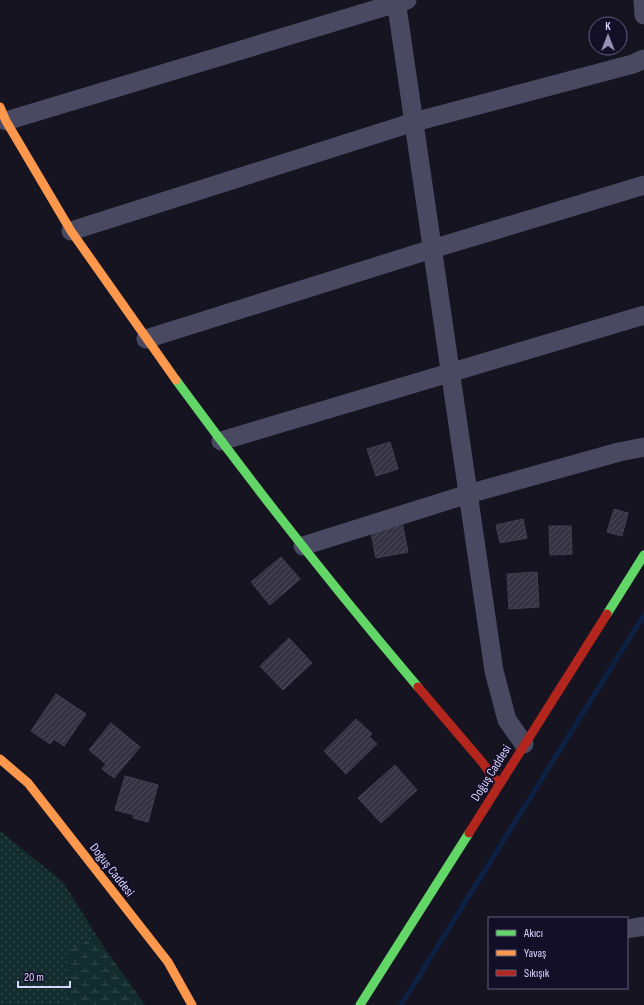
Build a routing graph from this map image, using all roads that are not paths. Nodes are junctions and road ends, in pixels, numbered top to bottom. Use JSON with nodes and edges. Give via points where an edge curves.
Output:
{"nodes":[{"id":1,"x":643,"y":0,"type":"edge"},
{"id":2,"x":400,"y":1,"type":"edge"},
{"id":3,"x":644,"y":15,"type":"edge"},
{"id":4,"x":644,"y":59,"type":"edge"},
{"id":5,"x":3,"y":114,"type":"edge"},
{"id":6,"x":414,"y":122,"type":"junction"},
{"id":7,"x":644,"y":185,"type":"edge"},
{"id":8,"x":72,"y":231,"type":"junction"},
{"id":9,"x":432,"y":248,"type":"junction"},
{"id":10,"x":644,"y":315,"type":"edge"},
{"id":11,"x":146,"y":339,"type":"junction"},
{"id":12,"x":450,"y":372,"type":"junction"},
{"id":13,"x":221,"y":441,"type":"junction"},
{"id":14,"x":644,"y":447,"type":"edge"},
{"id":15,"x":468,"y":494,"type":"junction"},
{"id":16,"x":302,"y":546,"type":"junction"},
{"id":17,"x":644,"y":555,"type":"edge"},
{"id":18,"x":524,"y":744,"type":"junction"},
{"id":19,"x":0,"y":760,"type":"edge"},
{"id":20,"x":499,"y":785,"type":"junction"},
{"id":21,"x":644,"y":926,"type":"edge"},
{"id":22,"x":628,"y":929,"type":"edge"},
{"id":23,"x":192,"y":1005,"type":"edge"},
{"id":24,"x":360,"y":1005,"type":"edge"}],
"edges":[{"from":1,"to":3,"type":"street"},
{"from":2,"to":5,"type":"street"},
{"from":2,"to":6,"type":"street"},
{"from":4,"to":6,"type":"street"},
{"from":5,"to":8,"type":"street"},
{"from":6,"to":8,"type":"street"},
{"from":6,"to":9,"type":"street"},
{"from":7,"to":9,"type":"street"},
{"from":8,"to":11,"type":"street"},
{"from":9,"to":11,"type":"street"},
{"from":9,"to":12,"type":"street"},
{"from":10,"to":12,"type":"street"},
{"from":11,"to":13,"type":"street"},
{"from":12,"to":13,"type":"street"},
{"from":12,"to":15,"type":"street"},
{"from":13,"to":16,"type":"street"},
{"from":14,"to":15,"type":"street"},
{"from":15,"to":16,"type":"street"},
{"from":15,"to":18,"type":"street","via":[[494,671],[507,720]]},
{"from":16,"to":20,"type":"street"},
{"from":17,"to":18,"type":"street","name":"Doğuş Caddesi"},
{"from":18,"to":20,"type":"street","name":"Doğuş Caddesi"},
{"from":19,"to":23,"type":"street","name":"Doğuş Caddesi","via":[[28,784],[163,956]]},
{"from":20,"to":24,"type":"street","name":"Doğuş Caddesi"},
{"from":21,"to":22,"type":"street"}]}
